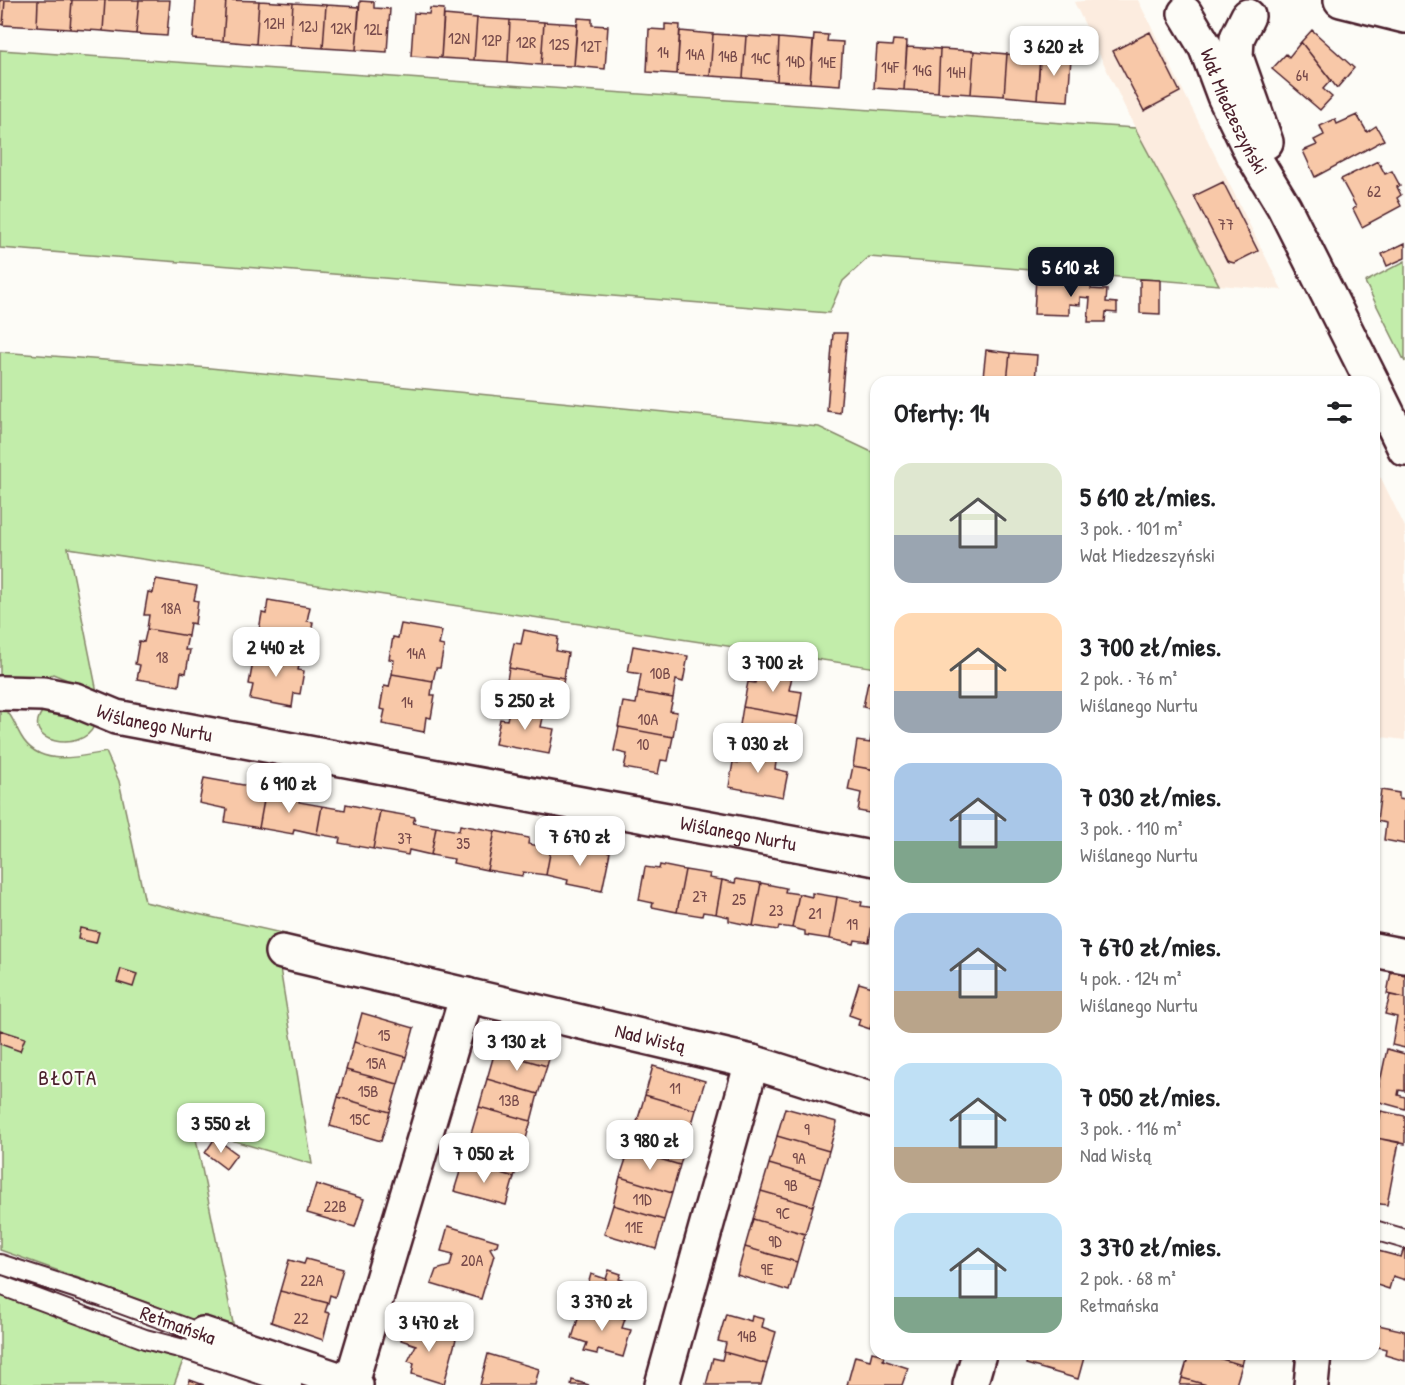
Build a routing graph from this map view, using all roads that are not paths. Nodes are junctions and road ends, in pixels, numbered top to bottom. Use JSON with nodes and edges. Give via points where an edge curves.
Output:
{"nodes":[{"id":1,"x":1341,"y":0,"type":"edge"},
{"id":2,"x":1397,"y":0,"type":"edge"},
{"id":3,"x":1405,"y":4,"type":"edge"},
{"id":4,"x":1256,"y":6,"type":"edge"},
{"id":5,"x":1181,"y":7,"type":"edge"},
{"id":6,"x":1405,"y":16,"type":"edge"},
{"id":7,"x":1284,"y":207,"type":"junction"},
{"id":8,"x":1369,"y":376,"type":"edge"},
{"id":9,"x":1380,"y":398,"type":"edge"},
{"id":10,"x":1405,"y":449,"type":"edge"},
{"id":11,"x":0,"y":693,"type":"edge"},
{"id":12,"x":870,"y":858,"type":"edge"},
{"id":13,"x":282,"y":952,"type":"dead end"},
{"id":14,"x":1380,"y":952,"type":"edge"},
{"id":15,"x":1405,"y":956,"type":"edge"},
{"id":16,"x":467,"y":995,"type":"junction"},
{"id":17,"x":752,"y":1062,"type":"junction"},
{"id":18,"x":870,"y":1099,"type":"edge"},
{"id":19,"x":1380,"y":1232,"type":"edge"},
{"id":20,"x":1405,"y":1239,"type":"edge"},
{"id":21,"x":0,"y":1264,"type":"edge"},
{"id":22,"x":0,"y":1285,"type":"edge"},
{"id":23,"x":203,"y":1334,"type":"joint"},
{"id":24,"x":977,"y":1360,"type":"edge"},
{"id":25,"x":1313,"y":1360,"type":"edge"},
{"id":26,"x":354,"y":1384,"type":"edge"},
{"id":27,"x":292,"y":1385,"type":"edge"},
{"id":28,"x":662,"y":1385,"type":"edge"},
{"id":29,"x":970,"y":1385,"type":"edge"},
{"id":30,"x":1311,"y":1385,"type":"edge"}],
"edges":[{"from":1,"to":6,"type":"street"},
{"from":2,"to":3,"type":"street"},
{"from":4,"to":5,"type":"street","via":[[1237,24],[1216,29],[1200,24]]},
{"from":4,"to":7,"type":"street","name":"Wał Miedzeszyński","via":[[1237,38],[1236,57]]},
{"from":5,"to":7,"type":"street","name":"Wał Miedzeszyński","via":[[1206,48],[1252,154]]},
{"from":7,"to":8,"type":"street","name":"Wał Miedzeszyński"},
{"from":9,"to":10,"type":"street","name":"Wał Miedzeszyński"},
{"from":11,"to":12,"type":"street","name":"Wiślanego Nurtu","via":[[57,696],[116,717]]},
{"from":13,"to":16,"type":"street","name":"Nad Wisłą"},
{"from":14,"to":15,"type":"street"},
{"from":16,"to":17,"type":"street","name":"Nad Wisłą"},
{"from":16,"to":26,"type":"street"},
{"from":17,"to":18,"type":"street","name":"Nad Wisłą"},
{"from":17,"to":28,"type":"street"},
{"from":19,"to":20,"type":"lane"},
{"from":21,"to":23,"type":"lane","name":"Retmańska"},
{"from":22,"to":27,"type":"lane","via":[[145,1339]]},
{"from":23,"to":26,"type":"street","name":"Retmańska"},
{"from":24,"to":29,"type":"street"},
{"from":25,"to":30,"type":"street"}]}
